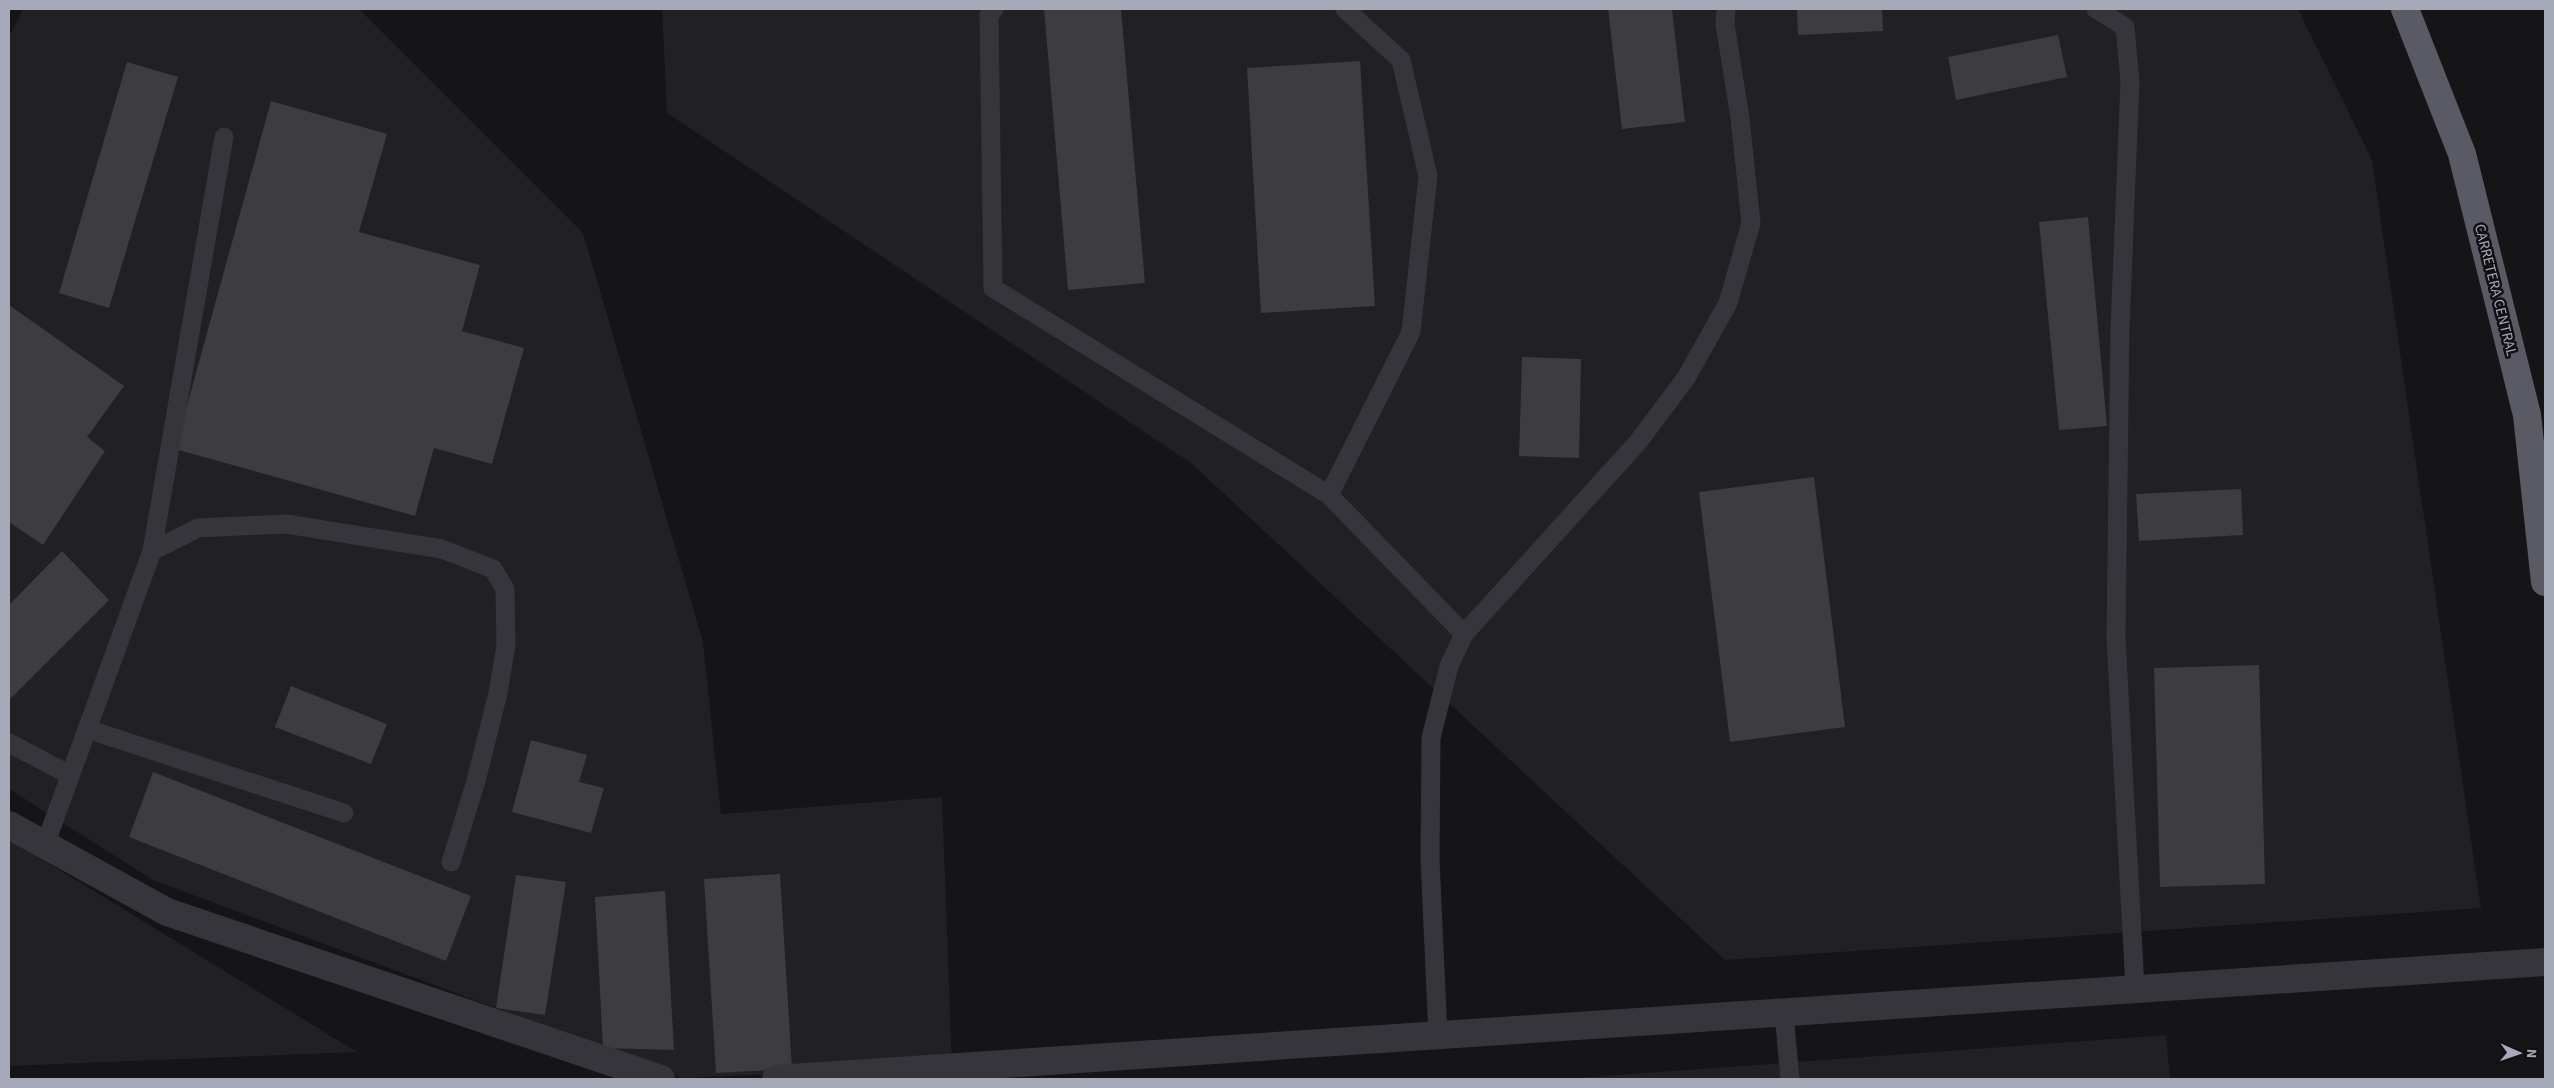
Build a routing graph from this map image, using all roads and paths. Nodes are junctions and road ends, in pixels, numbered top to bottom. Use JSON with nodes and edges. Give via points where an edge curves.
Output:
{"nodes":[{"id":1,"x":994,"y":9,"type":"edge"},
{"id":2,"x":1345,"y":9,"type":"edge"},
{"id":3,"x":1726,"y":9,"type":"edge"},
{"id":4,"x":2096,"y":9,"type":"edge"},
{"id":5,"x":2405,"y":9,"type":"edge"},
{"id":6,"x":224,"y":137,"type":"dead end"},
{"id":7,"x":1329,"y":495,"type":"junction"},
{"id":8,"x":152,"y":551,"type":"junction"},
{"id":9,"x":2545,"y":582,"type":"edge"},
{"id":10,"x":1464,"y":634,"type":"junction"},
{"id":11,"x":87,"y":728,"type":"junction"},
{"id":12,"x":9,"y":743,"type":"edge"},
{"id":13,"x":70,"y":775,"type":"junction"},
{"id":14,"x":344,"y":813,"type":"dead end"},
{"id":15,"x":9,"y":825,"type":"edge"},
{"id":16,"x":45,"y":844,"type":"junction"},
{"id":17,"x":451,"y":862,"type":"dead end"},
{"id":18,"x":2545,"y":962,"type":"edge"},
{"id":19,"x":2135,"y":990,"type":"junction"},
{"id":20,"x":1784,"y":1013,"type":"junction"},
{"id":21,"x":1438,"y":1035,"type":"junction"},
{"id":22,"x":661,"y":1079,"type":"edge"},
{"id":23,"x":776,"y":1079,"type":"edge"},
{"id":24,"x":1790,"y":1079,"type":"edge"}],
"edges":[{"from":1,"to":7,"type":"lane","via":[[988,15],[993,288]]},
{"from":2,"to":7,"type":"lane","via":[[1401,60],[1428,176],[1411,332]]},
{"from":3,"to":10,"type":"lane","via":[[1725,24],[1740,118],[1751,222],[1728,302],[1686,378],[1638,442]]},
{"from":4,"to":19,"type":"lane","via":[[2124,27],[2130,82],[2120,328],[2116,638]]},
{"from":5,"to":9,"type":"highway","name":"CARRETERA CENTRAL","via":[[2462,154],[2527,415]]},
{"from":6,"to":8,"type":"lane"},
{"from":7,"to":10,"type":"lane"},
{"from":8,"to":11,"type":"lane"},
{"from":8,"to":17,"type":"lane","via":[[198,528],[286,524],[442,549],[493,569],[505,588],[506,645],[498,693],[476,781]]},
{"from":10,"to":21,"type":"lane","via":[[1449,666],[1431,738],[1430,860]]},
{"from":11,"to":13,"type":"lane"},
{"from":11,"to":14,"type":"lane"},
{"from":12,"to":13,"type":"lane"},
{"from":13,"to":16,"type":"lane"},
{"from":15,"to":16,"type":"street"},
{"from":16,"to":22,"type":"street","via":[[167,912]]},
{"from":18,"to":19,"type":"street"},
{"from":19,"to":20,"type":"street"},
{"from":20,"to":21,"type":"street"},
{"from":20,"to":24,"type":"lane"},
{"from":21,"to":23,"type":"street"}]}
